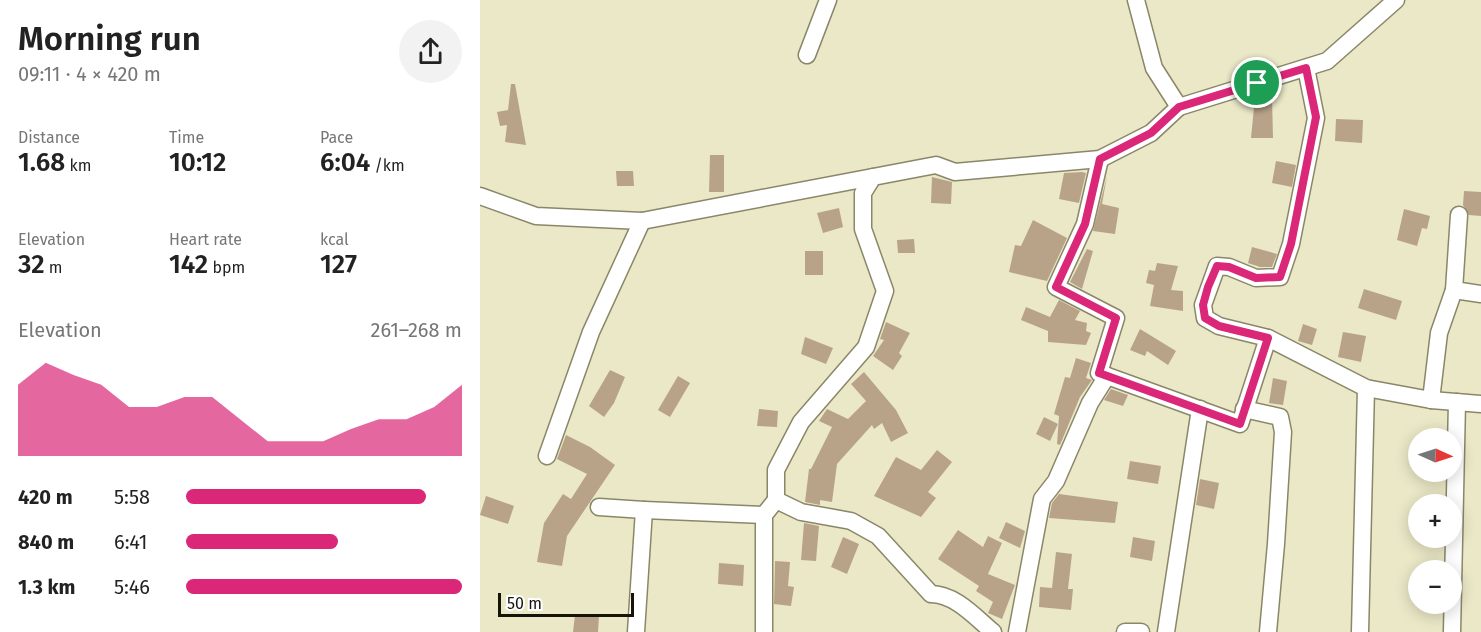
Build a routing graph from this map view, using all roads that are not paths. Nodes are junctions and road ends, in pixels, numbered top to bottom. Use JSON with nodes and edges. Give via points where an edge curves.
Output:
{"nodes":[{"id":1,"x":828,"y":0,"type":"edge"},
{"id":2,"x":1136,"y":0,"type":"edge"},
{"id":3,"x":1396,"y":0,"type":"edge"},
{"id":4,"x":807,"y":55,"type":"dead end"},
{"id":5,"x":1306,"y":68,"type":"junction"},
{"id":6,"x":1179,"y":107,"type":"junction"},
{"id":7,"x":1100,"y":159,"type":"junction"},
{"id":8,"x":873,"y":177,"type":"junction"},
{"id":9,"x":480,"y":196,"type":"edge"},
{"id":10,"x":1459,"y":214,"type":"dead end"},
{"id":11,"x":642,"y":221,"type":"junction"},
{"id":12,"x":1454,"y":290,"type":"junction"},
{"id":13,"x":1481,"y":294,"type":"edge"},
{"id":14,"x":1268,"y":338,"type":"junction"},
{"id":15,"x":1107,"y":376,"type":"junction"},
{"id":16,"x":1366,"y":388,"type":"junction"},
{"id":17,"x":1431,"y":400,"type":"junction"},
{"id":18,"x":1457,"y":402,"type":"junction"},
{"id":19,"x":1481,"y":404,"type":"edge"},
{"id":20,"x":1244,"y":409,"type":"junction"},
{"id":21,"x":1200,"y":410,"type":"junction"},
{"id":22,"x":547,"y":456,"type":"dead end"},
{"id":23,"x":776,"y":500,"type":"junction"},
{"id":24,"x":599,"y":507,"type":"dead end"},
{"id":25,"x":644,"y":510,"type":"junction"},
{"id":26,"x":764,"y":515,"type":"junction"},
{"id":27,"x":636,"y":632,"type":"edge"},
{"id":28,"x":764,"y":632,"type":"edge"},
{"id":29,"x":993,"y":632,"type":"edge"},
{"id":30,"x":1017,"y":632,"type":"edge"},
{"id":31,"x":1125,"y":632,"type":"edge"},
{"id":32,"x":1141,"y":632,"type":"edge"},
{"id":33,"x":1166,"y":632,"type":"edge"},
{"id":34,"x":1268,"y":632,"type":"edge"},
{"id":35,"x":1360,"y":632,"type":"edge"},
{"id":36,"x":1452,"y":632,"type":"edge"}],
"edges":[{"from":1,"to":4,"type":"street"},
{"from":2,"to":6,"type":"street","via":[[1154,68]]},
{"from":3,"to":5,"type":"street","via":[[1327,61]]},
{"from":5,"to":6,"type":"street"},
{"from":5,"to":14,"type":"street","via":[[1316,117],[1291,244],[1280,277],[1256,278],[1217,266],[1203,305],[1205,318],[1219,326]]},
{"from":6,"to":7,"type":"street","via":[[1151,133]]},
{"from":7,"to":8,"type":"street","via":[[955,172],[936,165]]},
{"from":7,"to":15,"type":"street","via":[[1085,224],[1056,287],[1116,318],[1099,373]]},
{"from":8,"to":11,"type":"street"},
{"from":8,"to":23,"type":"street","via":[[863,193],[863,229],[885,291],[866,347],[796,431],[776,470]]},
{"from":9,"to":11,"type":"street","via":[[536,216]]},
{"from":10,"to":12,"type":"street"},
{"from":11,"to":22,"type":"street","via":[[591,332]]},
{"from":12,"to":13,"type":"street"},
{"from":12,"to":17,"type":"street","via":[[1439,333]]},
{"from":14,"to":16,"type":"street"},
{"from":14,"to":20,"type":"street"},
{"from":15,"to":21,"type":"street"},
{"from":15,"to":30,"type":"street","via":[[1090,403],[1056,481],[1042,499]]},
{"from":16,"to":17,"type":"street"},
{"from":16,"to":35,"type":"street"},
{"from":17,"to":18,"type":"street"},
{"from":18,"to":19,"type":"street"},
{"from":18,"to":36,"type":"street"},
{"from":20,"to":21,"type":"street","via":[[1240,424]]},
{"from":20,"to":34,"type":"street","via":[[1280,417],[1283,432]]},
{"from":21,"to":33,"type":"street"},
{"from":23,"to":26,"type":"street"},
{"from":23,"to":29,"type":"street","via":[[801,512],[851,521],[878,536],[930,594],[954,601]]},
{"from":24,"to":25,"type":"street"},
{"from":25,"to":26,"type":"street"},
{"from":25,"to":27,"type":"street"},
{"from":26,"to":28,"type":"street"},
{"from":31,"to":32,"type":"street"}]}
